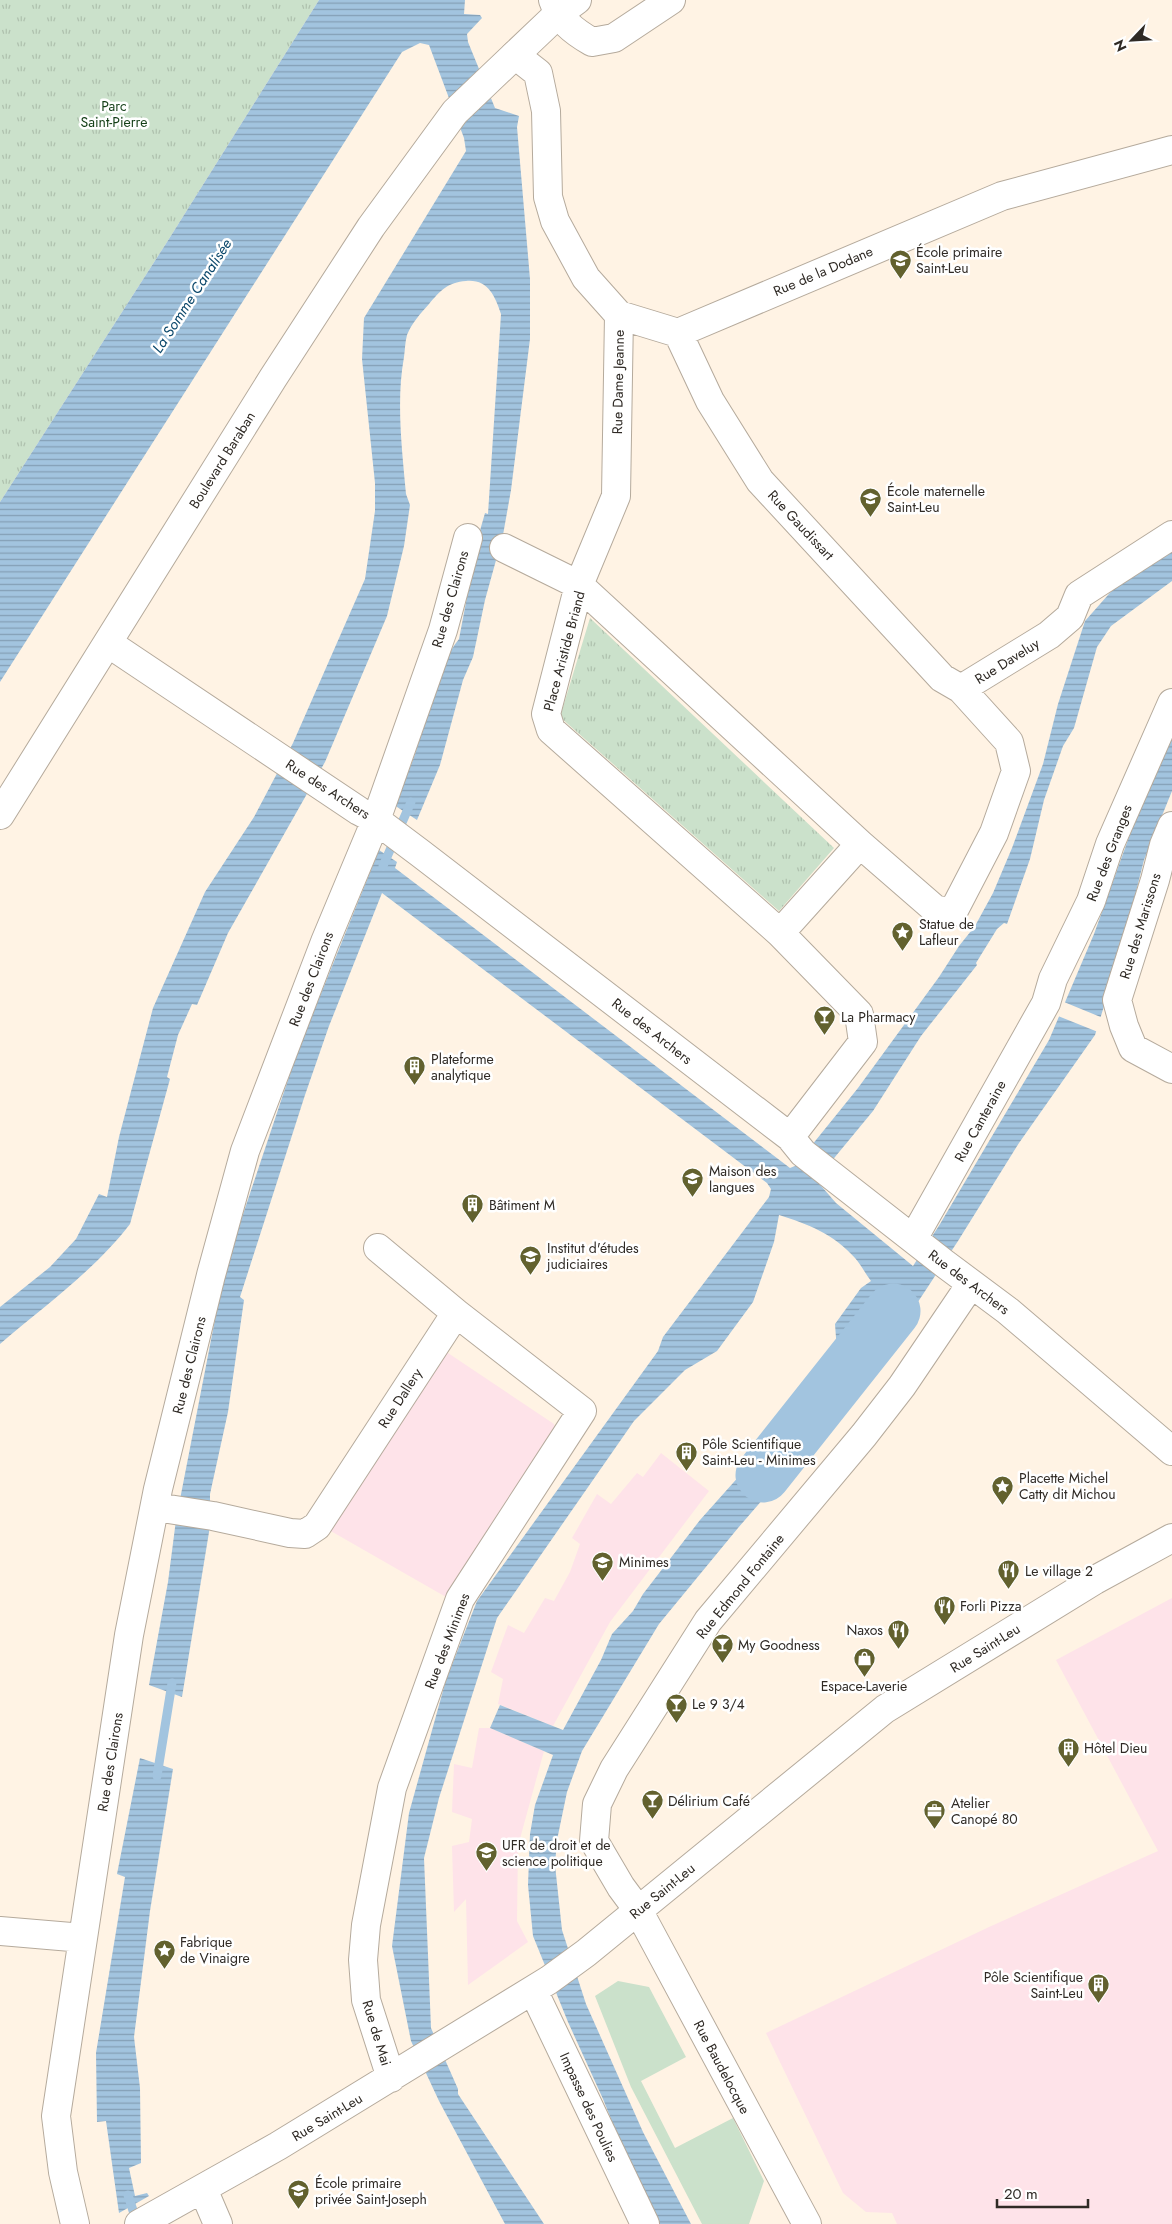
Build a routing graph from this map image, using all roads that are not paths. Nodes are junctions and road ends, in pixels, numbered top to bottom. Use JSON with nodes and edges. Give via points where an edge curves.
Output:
{"nodes":[{"id":1,"x":671,"y":0,"type":"edge"},
{"id":2,"x":563,"y":5,"type":"edge"},
{"id":3,"x":515,"y":55,"type":"junction"},
{"id":4,"x":1172,"y":150,"type":"edge"},
{"id":5,"x":619,"y":314,"type":"junction"},
{"id":6,"x":678,"y":333,"type":"junction"},
{"id":7,"x":468,"y":538,"type":"dead end"},
{"id":8,"x":1163,"y":540,"type":"edge"},
{"id":9,"x":504,"y":548,"type":"dead end"},
{"id":10,"x":579,"y":585,"type":"junction"},
{"id":11,"x":108,"y":643,"type":"junction"},
{"id":12,"x":961,"y":689,"type":"junction"},
{"id":13,"x":1172,"y":703,"type":"edge"},
{"id":14,"x":0,"y":814,"type":"edge"},
{"id":15,"x":368,"y":815,"type":"junction"},
{"id":16,"x":1172,"y":826,"type":"edge"},
{"id":17,"x":860,"y":844,"type":"junction"},
{"id":18,"x":953,"y":912,"type":"joint"},
{"id":19,"x":780,"y":933,"type":"junction"},
{"id":20,"x":1046,"y":1003,"type":"joint"},
{"id":21,"x":1172,"y":1069,"type":"edge"},
{"id":22,"x":797,"y":1145,"type":"junction"},
{"id":23,"x":917,"y":1242,"type":"junction"},
{"id":24,"x":378,"y":1248,"type":"dead end"},
{"id":25,"x":971,"y":1284,"type":"junction"},
{"id":26,"x":456,"y":1313,"type":"junction"},
{"id":27,"x":1172,"y":1451,"type":"edge"},
{"id":28,"x":166,"y":1508,"type":"junction"},
{"id":29,"x":1172,"y":1538,"type":"edge"},
{"id":30,"x":371,"y":1897,"type":"joint"},
{"id":31,"x":638,"y":1910,"type":"junction"},
{"id":32,"x":0,"y":1931,"type":"edge"},
{"id":33,"x":83,"y":1938,"type":"junction"},
{"id":34,"x":541,"y":1985,"type":"junction"},
{"id":35,"x":391,"y":2078,"type":"junction"},
{"id":36,"x":203,"y":2189,"type":"junction"},
{"id":37,"x":150,"y":2218,"type":"edge"},
{"id":38,"x":75,"y":2224,"type":"edge"},
{"id":39,"x":218,"y":2224,"type":"edge"},
{"id":40,"x":644,"y":2224,"type":"edge"},
{"id":41,"x":807,"y":2224,"type":"edge"}],
"edges":[{"from":1,"to":2,"type":"street","via":[[614,38],[592,42],[572,30]]},
{"from":2,"to":3,"type":"street","name":"Boulevard Baraban"},
{"from":3,"to":5,"type":"street","name":"Rue Dame Jeanne","via":[[538,73],[546,111],[548,197],[555,220],[586,278]]},
{"from":3,"to":11,"type":"street","name":"Boulevard Baraban","via":[[454,112],[370,227]]},
{"from":4,"to":6,"type":"street","name":"Rue de la Dodane","via":[[1002,196]]},
{"from":5,"to":6,"type":"street"},
{"from":5,"to":10,"type":"street","name":"Rue Dame Jeanne","via":[[616,496]]},
{"from":6,"to":12,"type":"street","name":"Rue Gaudissart","via":[[710,401],[760,481],[942,678]]},
{"from":7,"to":15,"type":"street","name":"Rue des Clairons","via":[[443,630]]},
{"from":8,"to":12,"type":"street","name":"Rue Daveluy","via":[[1079,595],[1070,617],[1049,635]]},
{"from":9,"to":10,"type":"street"},
{"from":10,"to":17,"type":"street","name":"Place Aristide Briand"},
{"from":10,"to":19,"type":"street","name":"Place Aristide Briand","via":[[546,714],[551,730]]},
{"from":11,"to":14,"type":"street","name":"Boulevard Baraban"},
{"from":11,"to":15,"type":"street","name":"Rue des Archers"},
{"from":12,"to":18,"type":"street","name":"Rue Daveluy","via":[[1008,742],[1016,771],[994,834]]},
{"from":13,"to":20,"type":"street","name":"Rue des Granges","via":[[1110,844],[1091,901],[1053,980]]},
{"from":15,"to":22,"type":"street","name":"Rue des Archers"},
{"from":15,"to":28,"type":"street","name":"Rue des Clairons","via":[[325,942],[245,1151],[158,1489]]},
{"from":16,"to":21,"type":"street","name":"Rue des Marissons","via":[[1117,1000],[1133,1048]]},
{"from":17,"to":18,"type":"street","name":"Place Aristide Briand","via":[[936,910]]},
{"from":17,"to":19,"type":"street"},
{"from":19,"to":22,"type":"street","name":"Place Aristide Briand","via":[[859,1014],[863,1042]]},
{"from":20,"to":23,"type":"street","name":"Rue Canteraine"},
{"from":22,"to":23,"type":"street","name":"Rue des Archers"},
{"from":23,"to":25,"type":"street","name":"Rue des Archers"},
{"from":24,"to":26,"type":"street"},
{"from":25,"to":27,"type":"street","name":"Rue des Archers","via":[[1008,1311]]},
{"from":25,"to":31,"type":"street","name":"Rue Edmond Fontaine","via":[[902,1386],[864,1435],[708,1621],[614,1769],[597,1804],[594,1841]]},
{"from":26,"to":28,"type":"street","name":"Rue Dallery","via":[[316,1526],[305,1534]]},
{"from":26,"to":30,"type":"street","name":"Rue des Minimes","via":[[582,1411],[460,1599],[392,1788]]},
{"from":28,"to":33,"type":"street","name":"Rue des Clairons","via":[[129,1635]]},
{"from":29,"to":31,"type":"street","name":"Rue Saint-Leu","via":[[1095,1580],[885,1709]]},
{"from":30,"to":35,"type":"street","name":"Rue de Mai","via":[[363,1960],[366,2000]]},
{"from":31,"to":34,"type":"street","name":"Rue Saint-Leu"},
{"from":31,"to":41,"type":"street","name":"Rue Baudelocque"},
{"from":32,"to":33,"type":"street"},
{"from":33,"to":38,"type":"street","name":"Rue des Clairons","via":[[56,2116],[63,2172]]},
{"from":34,"to":35,"type":"street","name":"Rue Saint-Leu"},
{"from":34,"to":40,"type":"street","name":"Impasse des Poulies"},
{"from":35,"to":36,"type":"street","name":"Rue Saint-Leu"},
{"from":36,"to":37,"type":"street","name":"Rue Saint-Leu"},
{"from":36,"to":39,"type":"street"}]}
